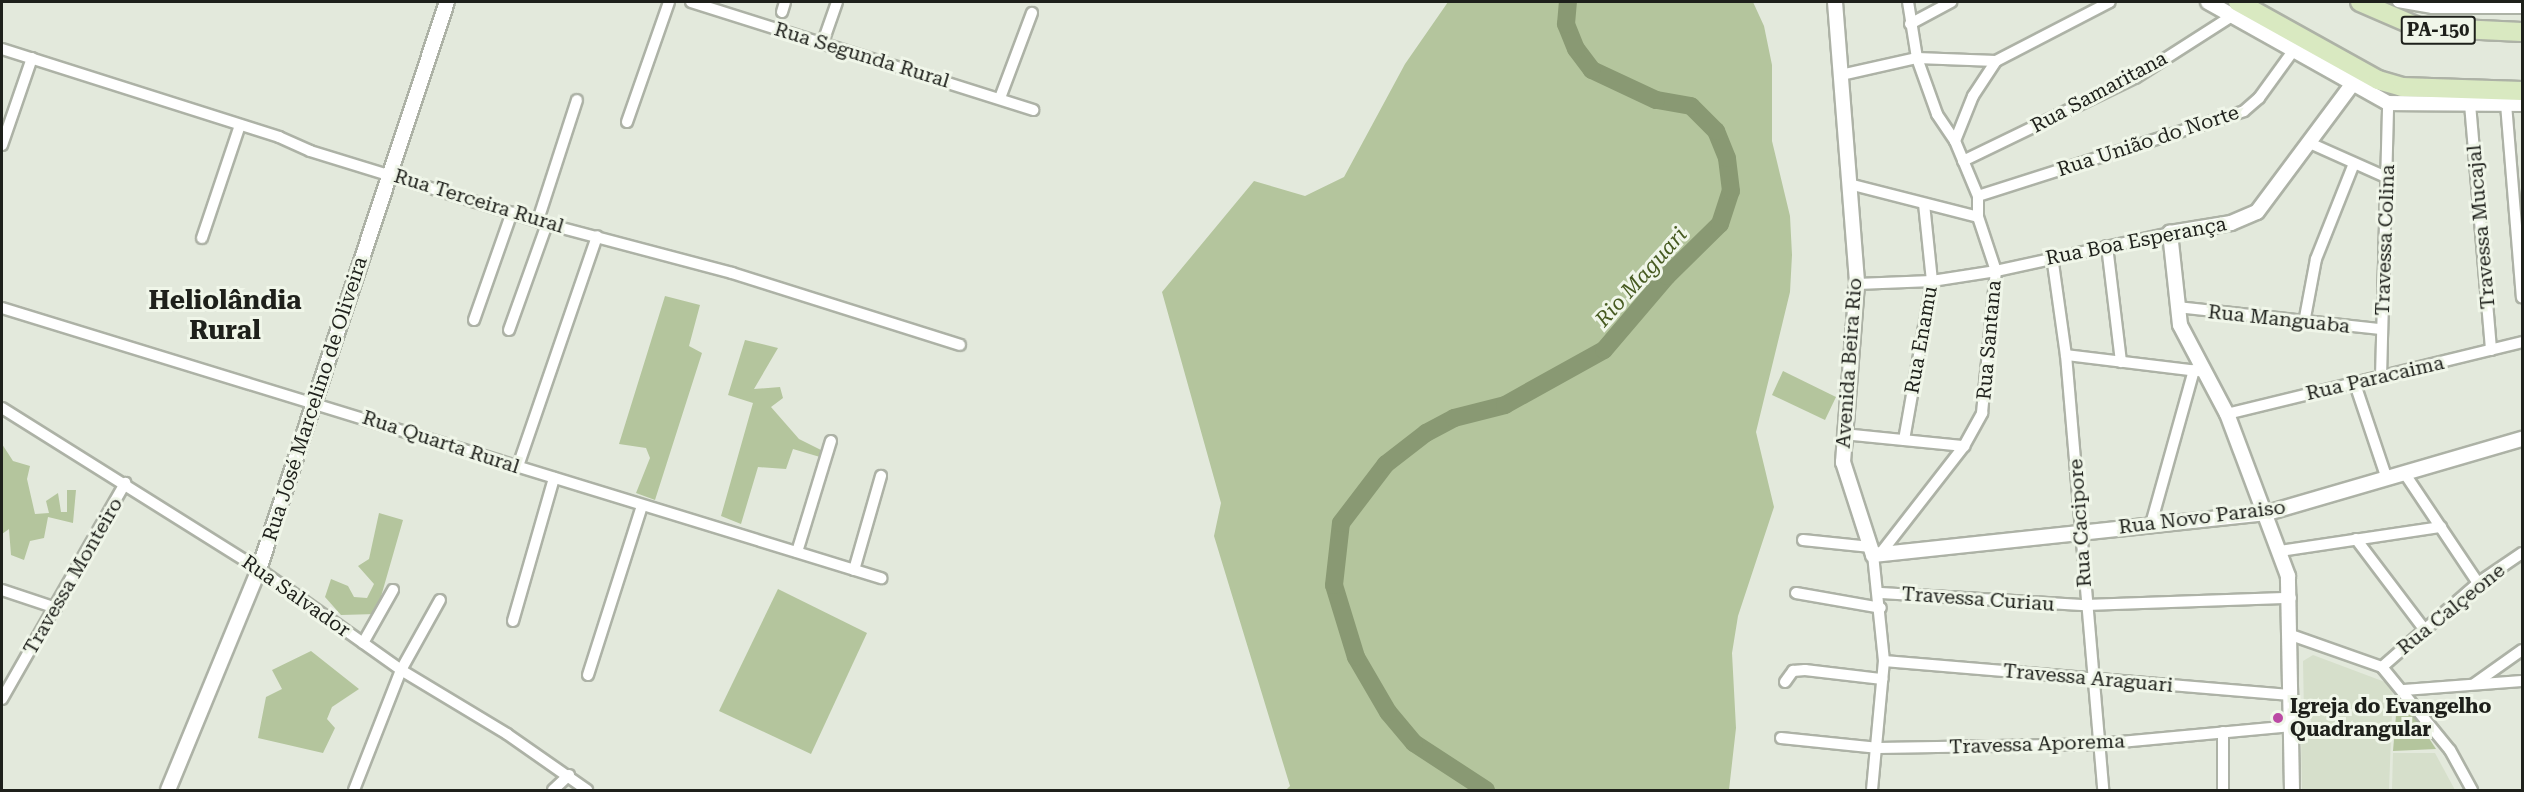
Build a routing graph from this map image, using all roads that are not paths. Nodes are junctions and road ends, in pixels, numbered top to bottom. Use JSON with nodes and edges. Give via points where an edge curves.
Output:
{"nodes":[{"id":1,"x":447,"y":2,"type":"edge"},
{"id":2,"x":669,"y":2,"type":"edge"},
{"id":3,"x":691,"y":2,"type":"edge"},
{"id":4,"x":837,"y":2,"type":"edge"},
{"id":5,"x":1835,"y":2,"type":"edge"},
{"id":6,"x":1908,"y":2,"type":"edge"},
{"id":7,"x":1951,"y":2,"type":"edge"},
{"id":8,"x":2110,"y":2,"type":"edge"},
{"id":9,"x":2208,"y":2,"type":"edge"},
{"id":10,"x":2360,"y":2,"type":"edge"},
{"id":11,"x":2398,"y":2,"type":"edge"},
{"id":12,"x":2432,"y":5,"type":"edge"},
{"id":13,"x":2505,"y":5,"type":"edge"},
{"id":14,"x":2523,"y":8,"type":"edge"},
{"id":15,"x":2235,"y":9,"type":"edge"},
{"id":16,"x":1032,"y":13,"type":"dead end"},
{"id":17,"x":1910,"y":24,"type":"junction"},
{"id":18,"x":2523,"y":32,"type":"edge"},
{"id":19,"x":823,"y":42,"type":"junction"},
{"id":20,"x":2,"y":49,"type":"edge"},
{"id":21,"x":2293,"y":51,"type":"junction"},
{"id":22,"x":32,"y":58,"type":"junction"},
{"id":23,"x":1917,"y":58,"type":"junction"},
{"id":24,"x":1996,"y":62,"type":"junction"},
{"id":25,"x":1841,"y":75,"type":"junction"},
{"id":26,"x":2351,"y":86,"type":"junction"},
{"id":27,"x":2523,"y":91,"type":"edge"},
{"id":28,"x":576,"y":100,"type":"dead end"},
{"id":29,"x":1001,"y":102,"type":"junction"},
{"id":30,"x":2388,"y":103,"type":"junction"},
{"id":31,"x":2470,"y":104,"type":"junction"},
{"id":32,"x":2506,"y":104,"type":"junction"},
{"id":33,"x":2523,"y":104,"type":"edge"},
{"id":34,"x":1033,"y":110,"type":"dead end"},
{"id":35,"x":627,"y":122,"type":"dead end"},
{"id":36,"x":240,"y":124,"type":"junction"},
{"id":37,"x":1955,"y":141,"type":"junction"},
{"id":38,"x":2312,"y":144,"type":"junction"},
{"id":39,"x":2,"y":145,"type":"edge"},
{"id":40,"x":1963,"y":161,"type":"junction"},
{"id":41,"x":2353,"y":166,"type":"junction"},
{"id":42,"x":391,"y":173,"type":"junction"},
{"id":43,"x":2388,"y":178,"type":"junction"},
{"id":44,"x":1849,"y":184,"type":"junction"},
{"id":45,"x":1978,"y":196,"type":"junction"},
{"id":46,"x":1924,"y":204,"type":"junction"},
{"id":47,"x":512,"y":212,"type":"junction"},
{"id":48,"x":1978,"y":217,"type":"junction"},
{"id":49,"x":542,"y":222,"type":"junction"},
{"id":50,"x":2170,"y":233,"type":"junction"},
{"id":51,"x":597,"y":236,"type":"junction"},
{"id":52,"x":202,"y":238,"type":"dead end"},
{"id":53,"x":2107,"y":246,"type":"junction"},
{"id":54,"x":2052,"y":256,"type":"junction"},
{"id":55,"x":1996,"y":271,"type":"junction"},
{"id":56,"x":1932,"y":281,"type":"junction"},
{"id":57,"x":1857,"y":284,"type":"junction"},
{"id":58,"x":2523,"y":297,"type":"edge"},
{"id":59,"x":2177,"y":307,"type":"junction"},
{"id":60,"x":2,"y":308,"type":"edge"},
{"id":61,"x":474,"y":320,"type":"dead end"},
{"id":62,"x":2304,"y":323,"type":"junction"},
{"id":63,"x":2381,"y":329,"type":"junction"},
{"id":64,"x":508,"y":330,"type":"dead end"},
{"id":65,"x":2523,"y":342,"type":"edge"},
{"id":66,"x":960,"y":345,"type":"dead end"},
{"id":67,"x":2492,"y":350,"type":"junction"},
{"id":68,"x":2066,"y":355,"type":"junction"},
{"id":69,"x":2121,"y":362,"type":"junction"},
{"id":70,"x":2197,"y":370,"type":"junction"},
{"id":71,"x":2381,"y":377,"type":"junction"},
{"id":72,"x":2355,"y":384,"type":"junction"},
{"id":73,"x":314,"y":401,"type":"junction"},
{"id":74,"x":2,"y":408,"type":"edge"},
{"id":75,"x":2227,"y":414,"type":"junction"},
{"id":76,"x":1844,"y":434,"type":"junction"},
{"id":77,"x":2523,"y":439,"type":"edge"},
{"id":78,"x":1904,"y":440,"type":"junction"},
{"id":79,"x":831,"y":441,"type":"dead end"},
{"id":80,"x":1964,"y":446,"type":"junction"},
{"id":81,"x":518,"y":466,"type":"junction"},
{"id":82,"x":2405,"y":474,"type":"junction"},
{"id":83,"x":881,"y":476,"type":"dead end"},
{"id":84,"x":554,"y":478,"type":"junction"},
{"id":85,"x":2387,"y":479,"type":"junction"},
{"id":86,"x":125,"y":483,"type":"junction"},
{"id":87,"x":642,"y":506,"type":"junction"},
{"id":88,"x":2267,"y":513,"type":"junction"},
{"id":89,"x":2151,"y":524,"type":"junction"},
{"id":90,"x":2441,"y":527,"type":"junction"},
{"id":91,"x":2081,"y":531,"type":"junction"},
{"id":92,"x":2356,"y":539,"type":"junction"},
{"id":93,"x":1803,"y":540,"type":"dead end"},
{"id":94,"x":2280,"y":551,"type":"junction"},
{"id":95,"x":797,"y":552,"type":"junction"},
{"id":96,"x":1875,"y":552,"type":"junction"},
{"id":97,"x":2523,"y":552,"type":"edge"},
{"id":98,"x":259,"y":569,"type":"junction"},
{"id":99,"x":854,"y":570,"type":"junction"},
{"id":100,"x":881,"y":578,"type":"dead end"},
{"id":101,"x":2478,"y":583,"type":"junction"},
{"id":102,"x":2,"y":590,"type":"edge"},
{"id":103,"x":393,"y":590,"type":"dead end"},
{"id":104,"x":1796,"y":593,"type":"dead end"},
{"id":105,"x":1881,"y":593,"type":"junction"},
{"id":106,"x":2291,"y":598,"type":"junction"},
{"id":107,"x":440,"y":600,"type":"dead end"},
{"id":108,"x":2086,"y":605,"type":"junction"},
{"id":109,"x":56,"y":608,"type":"junction"},
{"id":110,"x":1881,"y":608,"type":"junction"},
{"id":111,"x":513,"y":621,"type":"dead end"},
{"id":112,"x":2424,"y":629,"type":"junction"},
{"id":113,"x":2291,"y":635,"type":"junction"},
{"id":114,"x":363,"y":643,"type":"junction"},
{"id":115,"x":2523,"y":650,"type":"edge"},
{"id":116,"x":1884,"y":661,"type":"junction"},
{"id":117,"x":2382,"y":667,"type":"junction"},
{"id":118,"x":401,"y":670,"type":"junction"},
{"id":119,"x":588,"y":675,"type":"dead end"},
{"id":120,"x":2091,"y":678,"type":"junction"},
{"id":121,"x":1882,"y":679,"type":"junction"},
{"id":122,"x":2523,"y":681,"type":"edge"},
{"id":123,"x":1785,"y":682,"type":"dead end"},
{"id":124,"x":2474,"y":684,"type":"junction"},
{"id":125,"x":2404,"y":690,"type":"junction"},
{"id":126,"x":2292,"y":695,"type":"junction"},
{"id":127,"x":2,"y":699,"type":"edge"},
{"id":128,"x":2292,"y":726,"type":"junction"},
{"id":129,"x":2223,"y":732,"type":"junction"},
{"id":130,"x":1781,"y":738,"type":"dead end"},
{"id":131,"x":2099,"y":744,"type":"junction"},
{"id":132,"x":1878,"y":748,"type":"junction"},
{"id":133,"x":568,"y":775,"type":"junction"},
{"id":134,"x":168,"y":790,"type":"edge"},
{"id":135,"x":354,"y":790,"type":"edge"},
{"id":136,"x":553,"y":790,"type":"edge"},
{"id":137,"x":587,"y":790,"type":"edge"},
{"id":138,"x":1872,"y":790,"type":"edge"},
{"id":139,"x":2103,"y":790,"type":"edge"},
{"id":140,"x":2223,"y":790,"type":"edge"},
{"id":141,"x":2292,"y":790,"type":"edge"},
{"id":142,"x":2472,"y":790,"type":"edge"}],
"edges":[{"from":1,"to":42,"type":"street","name":"Rua José Marcelino de Oliveira"},
{"from":2,"to":35,"type":"street"},
{"from":3,"to":19,"type":"street","name":"Rua Segunda Rural","via":[[722,8]]},
{"from":4,"to":19,"type":"street"},
{"from":5,"to":25,"type":"street","name":"Avenida Beira Rio"},
{"from":6,"to":17,"type":"street","name":"Rua Santana"},
{"from":7,"to":17,"type":"street"},
{"from":8,"to":24,"type":"street"},
{"from":9,"to":15,"type":"street"},
{"from":10,"to":18,"type":"main road","number":"PA-150","via":[[2418,27]]},
{"from":11,"to":12,"type":"street"},
{"from":12,"to":13,"type":"street"},
{"from":13,"to":14,"type":"street"},
{"from":15,"to":21,"type":"street"},
{"from":15,"to":27,"type":"main road","via":[[2378,80],[2402,87]]},
{"from":15,"to":40,"type":"street","name":"Rua Samaritana","via":[[2135,78]]},
{"from":16,"to":29,"type":"street"},
{"from":17,"to":23,"type":"street","name":"Rua Santana"},
{"from":19,"to":29,"type":"street","name":"Rua Segunda Rural"},
{"from":20,"to":22,"type":"street","name":"Rua Terceira Rural"},
{"from":21,"to":26,"type":"street"},
{"from":21,"to":45,"type":"street","name":"Rua União do Norte","via":[[2259,98],[2244,111]]},
{"from":22,"to":36,"type":"street","name":"Rua Terceira Rural"},
{"from":22,"to":39,"type":"street"},
{"from":23,"to":24,"type":"street"},
{"from":23,"to":25,"type":"street"},
{"from":23,"to":37,"type":"street","name":"Rua Santana","via":[[1937,114]]},
{"from":24,"to":37,"type":"street","via":[[1973,96]]},
{"from":25,"to":44,"type":"street","name":"Avenida Beira Rio"},
{"from":26,"to":30,"type":"street"},
{"from":26,"to":38,"type":"street","name":"Rua Boa Esperança"},
{"from":28,"to":49,"type":"street"},
{"from":29,"to":34,"type":"street","name":"Rua Segunda Rural"},
{"from":30,"to":31,"type":"street"},
{"from":30,"to":43,"type":"street","name":"Travessa Colina"},
{"from":31,"to":32,"type":"street"},
{"from":31,"to":67,"type":"street","name":"Travessa Mucajal"},
{"from":32,"to":33,"type":"street"},
{"from":32,"to":58,"type":"street"},
{"from":36,"to":42,"type":"street","name":"Rua Terceira Rural","via":[[310,151]]},
{"from":36,"to":52,"type":"street"},
{"from":37,"to":40,"type":"street","name":"Rua Santana"},
{"from":38,"to":41,"type":"street"},
{"from":38,"to":50,"type":"street","name":"Rua Boa Esperança","via":[[2257,212],[2231,224]]},
{"from":40,"to":45,"type":"street","name":"Rua Santana"},
{"from":41,"to":43,"type":"street"},
{"from":41,"to":62,"type":"street","via":[[2316,259]]},
{"from":42,"to":47,"type":"street","name":"Rua Terceira Rural"},
{"from":42,"to":73,"type":"street","name":"Rua José Marcelino de Oliveira"},
{"from":43,"to":63,"type":"street","name":"Travessa Colina"},
{"from":44,"to":46,"type":"street"},
{"from":44,"to":57,"type":"street","name":"Avenida Beira Rio"},
{"from":45,"to":48,"type":"street","name":"Rua Santana"},
{"from":46,"to":48,"type":"street"},
{"from":46,"to":56,"type":"street","name":"Rua Enamu"},
{"from":47,"to":49,"type":"street","name":"Rua Terceira Rural"},
{"from":47,"to":61,"type":"street"},
{"from":48,"to":55,"type":"street","name":"Rua Santana"},
{"from":49,"to":51,"type":"street","name":"Rua Terceira Rural"},
{"from":49,"to":64,"type":"street"},
{"from":50,"to":53,"type":"street","name":"Rua Boa Esperança"},
{"from":50,"to":59,"type":"street"},
{"from":51,"to":66,"type":"street","name":"Rua Terceira Rural","via":[[871,312],[913,334]]},
{"from":51,"to":81,"type":"street"},
{"from":53,"to":54,"type":"street","name":"Rua Boa Esperança"},
{"from":53,"to":69,"type":"street"},
{"from":54,"to":55,"type":"street","name":"Rua Boa Esperança"},
{"from":54,"to":68,"type":"street","name":"Rua Cacipore"},
{"from":55,"to":56,"type":"street","name":"Rua Boa Esperança"},
{"from":55,"to":80,"type":"street","name":"Rua Santana","via":[[1982,413]]},
{"from":56,"to":57,"type":"street","name":"Rua Boa Esperança"},
{"from":56,"to":78,"type":"street","name":"Rua Enamu"},
{"from":57,"to":76,"type":"street","name":"Avenida Beira Rio"},
{"from":59,"to":62,"type":"street","name":"Rua Manguaba"},
{"from":59,"to":70,"type":"street"},
{"from":60,"to":73,"type":"street","name":"Rua Quarta Rural"},
{"from":62,"to":63,"type":"street","name":"Rua Manguaba"},
{"from":63,"to":71,"type":"street","name":"Travessa Colina"},
{"from":65,"to":67,"type":"street","name":"Rua Paracaima"},
{"from":67,"to":71,"type":"street","name":"Rua Paracaima"},
{"from":68,"to":69,"type":"street"},
{"from":68,"to":91,"type":"street","name":"Rua Cacipore"},
{"from":69,"to":70,"type":"street"},
{"from":70,"to":75,"type":"street"},
{"from":70,"to":89,"type":"street"},
{"from":71,"to":72,"type":"street","name":"Rua Paracaima"},
{"from":72,"to":75,"type":"street","name":"Rua Paracaima"},
{"from":72,"to":85,"type":"street"},
{"from":73,"to":81,"type":"street","name":"Rua Quarta Rural"},
{"from":73,"to":98,"type":"street","name":"Rua José Marcelino de Oliveira"},
{"from":74,"to":86,"type":"street","name":"Rua Salvador"},
{"from":75,"to":88,"type":"street"},
{"from":76,"to":78,"type":"street"},
{"from":76,"to":96,"type":"street","name":"Avenida Beira Rio","via":[[1843,462]]},
{"from":77,"to":82,"type":"street","name":"Rua Novo Paraiso"},
{"from":78,"to":80,"type":"street"},
{"from":79,"to":95,"type":"street"},
{"from":80,"to":96,"type":"street","name":"Rua Santana"},
{"from":81,"to":84,"type":"street","name":"Rua Quarta Rural"},
{"from":82,"to":85,"type":"street","name":"Rua Novo Paraiso"},
{"from":82,"to":90,"type":"street"},
{"from":83,"to":99,"type":"street"},
{"from":84,"to":87,"type":"street","name":"Rua Quarta Rural"},
{"from":84,"to":111,"type":"street"},
{"from":85,"to":88,"type":"street","name":"Rua Novo Paraiso"},
{"from":86,"to":98,"type":"street","name":"Rua Salvador"},
{"from":86,"to":109,"type":"street","name":"Travessa Monteiro"},
{"from":87,"to":95,"type":"street","name":"Rua Quarta Rural","via":[[683,515]]},
{"from":87,"to":119,"type":"street"},
{"from":88,"to":89,"type":"street","name":"Rua Novo Paraiso"},
{"from":88,"to":94,"type":"street"},
{"from":89,"to":91,"type":"street","name":"Rua Novo Paraiso"},
{"from":90,"to":92,"type":"street"},
{"from":90,"to":101,"type":"street"},
{"from":91,"to":96,"type":"street","name":"Rua Novo Paraiso"},
{"from":91,"to":108,"type":"street","name":"Rua Cacipore"},
{"from":92,"to":94,"type":"street"},
{"from":92,"to":112,"type":"street"},
{"from":93,"to":96,"type":"street"},
{"from":94,"to":106,"type":"street"},
{"from":95,"to":99,"type":"street","name":"Rua Quarta Rural"},
{"from":96,"to":105,"type":"street","name":"Avenida Beira Rio"},
{"from":97,"to":101,"type":"street","name":"Rua Calçeone"},
{"from":98,"to":114,"type":"street","name":"Rua Salvador"},
{"from":98,"to":134,"type":"street","name":"Rua José Marcelino de Oliveira"},
{"from":99,"to":100,"type":"street","name":"Rua Quarta Rural"},
{"from":101,"to":112,"type":"street","name":"Rua Calçeone"},
{"from":102,"to":109,"type":"street"},
{"from":103,"to":114,"type":"street"},
{"from":104,"to":110,"type":"street","name":"Travessa Curiau"},
{"from":105,"to":108,"type":"street","name":"Travessa Curiau"},
{"from":105,"to":110,"type":"street","name":"Avenida Beira Rio"},
{"from":106,"to":108,"type":"street","name":"Travessa Curiau"},
{"from":106,"to":113,"type":"street"},
{"from":107,"to":118,"type":"street"},
{"from":108,"to":120,"type":"street","name":"Rua Cacipore"},
{"from":109,"to":127,"type":"street","name":"Travessa Monteiro"},
{"from":110,"to":116,"type":"street","name":"Avenida Beira Rio"},
{"from":112,"to":117,"type":"street","name":"Rua Calçeone"},
{"from":113,"to":117,"type":"street"},
{"from":113,"to":126,"type":"street"},
{"from":114,"to":118,"type":"street","name":"Rua Salvador"},
{"from":115,"to":124,"type":"street"},
{"from":116,"to":120,"type":"street","name":"Travessa Araguari"},
{"from":116,"to":121,"type":"street","name":"Avenida Beira Rio"},
{"from":117,"to":125,"type":"street"},
{"from":118,"to":133,"type":"street","name":"Rua Salvador"},
{"from":118,"to":135,"type":"street"},
{"from":120,"to":126,"type":"street","name":"Travessa Araguari"},
{"from":120,"to":131,"type":"street","name":"Rua Cacipore"},
{"from":121,"to":123,"type":"street","via":[[1805,670],[1793,671]]},
{"from":121,"to":132,"type":"street","name":"Avenida Beira Rio"},
{"from":122,"to":124,"type":"street"},
{"from":124,"to":125,"type":"street"},
{"from":125,"to":142,"type":"street","via":[[2450,750]]},
{"from":126,"to":128,"type":"street"},
{"from":128,"to":129,"type":"street","name":"Travessa Aporema"},
{"from":128,"to":141,"type":"street"},
{"from":129,"to":131,"type":"street","name":"Travessa Aporema"},
{"from":129,"to":140,"type":"street"},
{"from":130,"to":132,"type":"street","name":"Travessa Aporema"},
{"from":131,"to":132,"type":"street","name":"Travessa Aporema"},
{"from":131,"to":139,"type":"street","name":"Rua Cacipore"},
{"from":132,"to":138,"type":"street","name":"Avenida Beira Rio"},
{"from":133,"to":136,"type":"street"},
{"from":133,"to":137,"type":"street","name":"Rua Salvador"}]}
